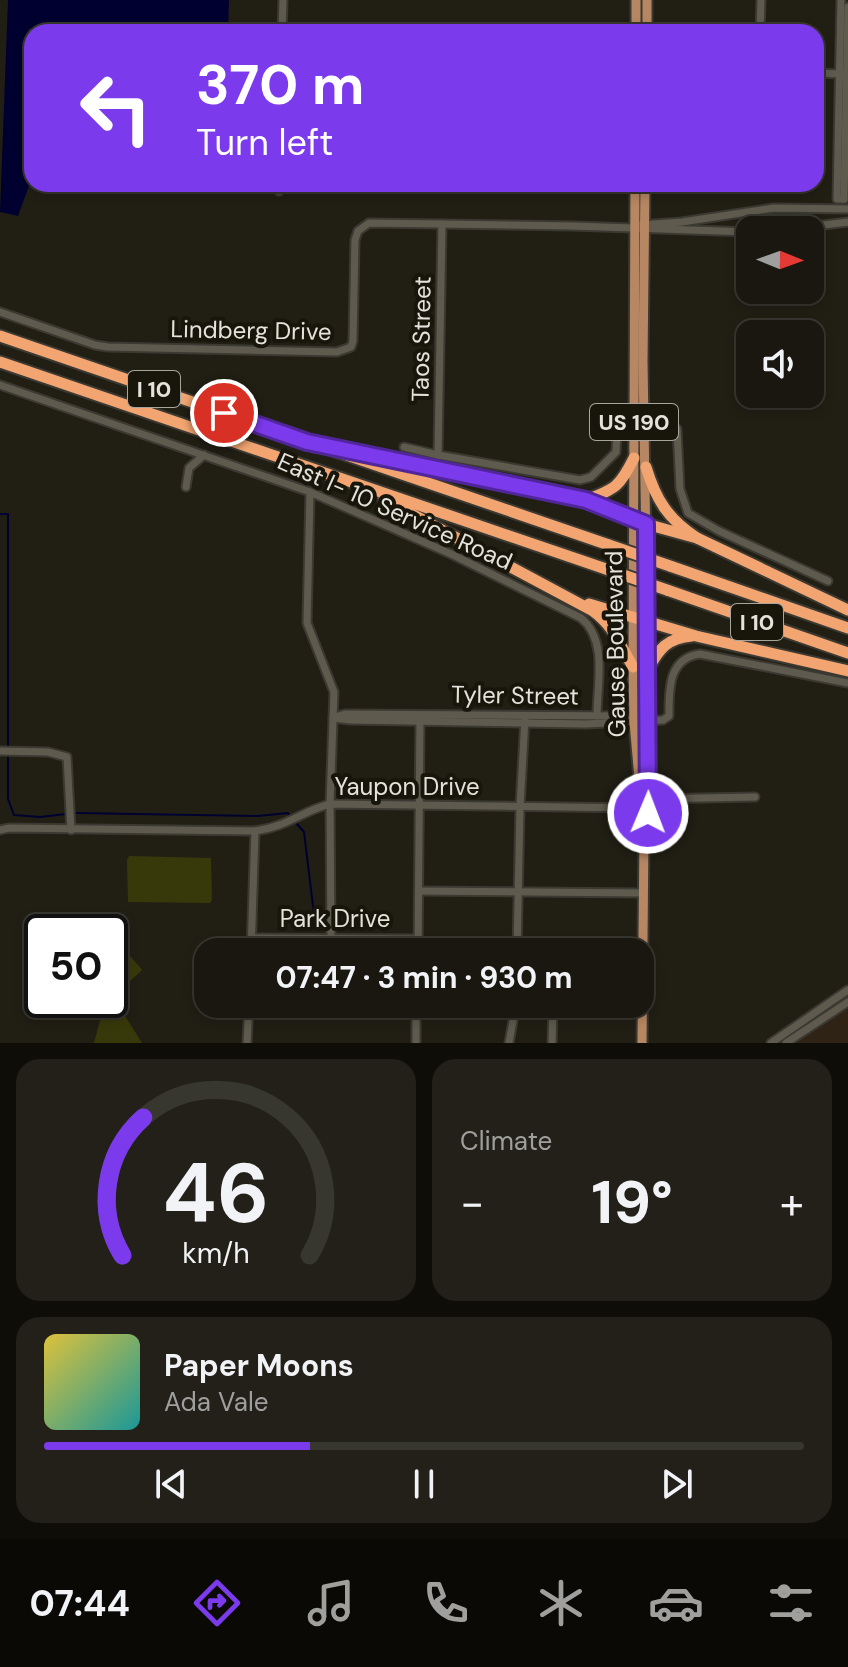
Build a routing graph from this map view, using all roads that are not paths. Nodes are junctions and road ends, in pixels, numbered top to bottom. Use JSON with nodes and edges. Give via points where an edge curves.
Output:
{"nodes":[{"id":1,"x":283,"y":0,"type":"edge"},
{"id":2,"x":636,"y":0,"type":"edge"},
{"id":3,"x":647,"y":0,"type":"edge"},
{"id":4,"x":761,"y":0,"type":"edge"},
{"id":5,"x":841,"y":0,"type":"edge"},
{"id":6,"x":848,"y":7,"type":"edge"},
{"id":7,"x":282,"y":24,"type":"edge"},
{"id":8,"x":636,"y":24,"type":"edge"},
{"id":9,"x":647,"y":24,"type":"edge"},
{"id":10,"x":760,"y":24,"type":"edge"},
{"id":11,"x":824,"y":73,"type":"edge"},
{"id":12,"x":845,"y":74,"type":"edge"},
{"id":13,"x":636,"y":192,"type":"edge"},
{"id":14,"x":644,"y":192,"type":"edge"},
{"id":15,"x":848,"y":209,"type":"edge"},
{"id":16,"x":848,"y":222,"type":"edge"},
{"id":17,"x":442,"y":224,"type":"junction"},
{"id":18,"x":824,"y":225,"type":"edge"},
{"id":19,"x":641,"y":227,"type":"junction"},
{"id":20,"x":736,"y":231,"type":"edge"},
{"id":21,"x":0,"y":312,"type":"edge"},
{"id":22,"x":0,"y":336,"type":"edge"},
{"id":23,"x":0,"y":362,"type":"edge"},
{"id":24,"x":0,"y":385,"type":"edge"},
{"id":25,"x":640,"y":429,"type":"junction"},
{"id":26,"x":307,"y":442,"type":"junction"},
{"id":27,"x":404,"y":447,"type":"dead end"},
{"id":28,"x":204,"y":455,"type":"junction"},
{"id":29,"x":438,"y":455,"type":"junction"},
{"id":30,"x":634,"y":458,"type":"junction"},
{"id":31,"x":646,"y":467,"type":"junction"},
{"id":32,"x":355,"y":484,"type":"junction"},
{"id":33,"x":186,"y":487,"type":"dead end"},
{"id":34,"x":310,"y":492,"type":"junction"},
{"id":35,"x":586,"y":500,"type":"junction"},
{"id":36,"x":634,"y":518,"type":"junction"},
{"id":37,"x":646,"y":524,"type":"junction"},
{"id":38,"x":697,"y":538,"type":"junction"},
{"id":39,"x":828,"y":581,"type":"dead end"},
{"id":40,"x":570,"y":598,"type":"junction"},
{"id":41,"x":848,"y":610,"type":"edge"},
{"id":42,"x":634,"y":617,"type":"junction"},
{"id":43,"x":647,"y":620,"type":"junction"},
{"id":44,"x":848,"y":628,"type":"edge"},
{"id":45,"x":696,"y":636,"type":"junction"},
{"id":46,"x":848,"y":653,"type":"edge"},
{"id":47,"x":633,"y":667,"type":"junction"},
{"id":48,"x":648,"y":669,"type":"junction"},
{"id":49,"x":848,"y":671,"type":"edge"},
{"id":50,"x":848,"y":683,"type":"edge"},
{"id":51,"x":597,"y":716,"type":"junction"},
{"id":52,"x":333,"y":718,"type":"junction"},
{"id":53,"x":420,"y":718,"type":"junction"},
{"id":54,"x":525,"y":719,"type":"junction"},
{"id":55,"x":649,"y":721,"type":"junction"},
{"id":56,"x":634,"y":722,"type":"junction"},
{"id":57,"x":0,"y":751,"type":"edge"},
{"id":58,"x":755,"y":797,"type":"dead end"},
{"id":59,"x":650,"y":799,"type":"junction"},
{"id":60,"x":330,"y":804,"type":"junction"},
{"id":61,"x":419,"y":805,"type":"junction"},
{"id":62,"x":520,"y":807,"type":"junction"},
{"id":63,"x":640,"y":808,"type":"junction"},
{"id":64,"x":0,"y":830,"type":"edge"},
{"id":65,"x":71,"y":830,"type":"junction"},
{"id":66,"x":255,"y":831,"type":"junction"},
{"id":67,"x":644,"y":834,"type":"junction"},
{"id":68,"x":419,"y":891,"type":"junction"},
{"id":69,"x":519,"y":892,"type":"junction"},
{"id":70,"x":643,"y":893,"type":"junction"},
{"id":71,"x":252,"y":938,"type":"edge"},
{"id":72,"x":331,"y":938,"type":"edge"},
{"id":73,"x":418,"y":938,"type":"edge"},
{"id":74,"x":517,"y":938,"type":"edge"},
{"id":75,"x":642,"y":938,"type":"edge"},
{"id":76,"x":848,"y":990,"type":"edge"},
{"id":77,"x":848,"y":1002,"type":"edge"},
{"id":78,"x":248,"y":1018,"type":"edge"},
{"id":79,"x":416,"y":1018,"type":"edge"},
{"id":80,"x":513,"y":1018,"type":"edge"},
{"id":81,"x":553,"y":1018,"type":"edge"},
{"id":82,"x":642,"y":1018,"type":"edge"},
{"id":83,"x":247,"y":1043,"type":"edge"},
{"id":84,"x":416,"y":1043,"type":"edge"},
{"id":85,"x":509,"y":1043,"type":"edge"},
{"id":86,"x":552,"y":1043,"type":"edge"},
{"id":87,"x":642,"y":1043,"type":"edge"},
{"id":88,"x":771,"y":1043,"type":"edge"},
{"id":89,"x":786,"y":1043,"type":"edge"}],
"edges":[{"from":1,"to":7,"type":"street"},
{"from":2,"to":8,"type":"main road"},
{"from":3,"to":9,"type":"main road"},
{"from":4,"to":10,"type":"street"},
{"from":5,"to":12,"type":"street"},
{"from":6,"to":12,"type":"street"},
{"from":11,"to":12,"type":"street"},
{"from":12,"to":12,"type":"street","via":[[837,199],[844,199]]},
{"from":13,"to":19,"type":"main road","name":"Gause Boulevard","number":"US 190"},
{"from":14,"to":19,"type":"main road","name":"Gause Boulevard","number":"US 190"},
{"from":15,"to":19,"type":"street","via":[[774,208]]},
{"from":16,"to":18,"type":"street"},
{"from":17,"to":19,"type":"street","name":"Lindberg Drive"},
{"from":17,"to":21,"type":"street","name":"Lindberg Drive","via":[[369,223],[358,231],[353,341],[345,351],[108,347]]},
{"from":17,"to":29,"type":"street","name":"Taos Street"},
{"from":19,"to":20,"type":"street"},
{"from":19,"to":25,"type":"main road","name":"Gause Boulevard","number":"US 190"},
{"from":22,"to":26,"type":"highway","number":"I 10"},
{"from":23,"to":32,"type":"highway","number":"I 10"},
{"from":24,"to":28,"type":"street","name":"East I- 10 Service Road"},
{"from":25,"to":29,"type":"street","via":[[617,431],[616,452],[591,477],[580,480]]},
{"from":25,"to":30,"type":"main road","name":"Gause Boulevard","number":"US 190"},
{"from":25,"to":31,"type":"main road","name":"Gause Boulevard","number":"US 190"},
{"from":25,"to":39,"type":"street","via":[[677,429],[680,489],[688,513]]},
{"from":26,"to":35,"type":"highway"},
{"from":26,"to":44,"type":"highway","number":"I 10","bridge":true},
{"from":27,"to":29,"type":"street"},
{"from":28,"to":33,"type":"street","via":[[189,468]]},
{"from":28,"to":34,"type":"street","name":"East I- 10 Service Road"},
{"from":30,"to":35,"type":"highway","via":[[622,482]]},
{"from":30,"to":36,"type":"main road","name":"Gause Boulevard","number":"US 190"},
{"from":31,"to":37,"type":"main road","name":"Gause Boulevard","number":"US 190"},
{"from":31,"to":38,"type":"highway","via":[[664,511]]},
{"from":32,"to":40,"type":"highway"},
{"from":32,"to":46,"type":"highway","number":"I 10","bridge":true},
{"from":34,"to":51,"type":"street","name":"East I- 10 Service Road","via":[[581,618],[598,641]]},
{"from":34,"to":52,"type":"street","via":[[307,623],[334,692]]},
{"from":35,"to":36,"type":"highway"},
{"from":36,"to":37,"type":"highway"},
{"from":36,"to":42,"type":"main road","name":"Gause Boulevard","number":"US 190"},
{"from":37,"to":38,"type":"highway"},
{"from":37,"to":43,"type":"main road","name":"Gause Boulevard","number":"US 190"},
{"from":38,"to":41,"type":"highway"},
{"from":40,"to":42,"type":"highway"},
{"from":40,"to":47,"type":"highway","via":[[606,620]]},
{"from":42,"to":43,"type":"highway"},
{"from":42,"to":47,"type":"main road","name":"Gause Boulevard","number":"US 190"},
{"from":43,"to":45,"type":"highway"},
{"from":43,"to":48,"type":"main road","name":"Gause Boulevard","number":"US 190"},
{"from":45,"to":48,"type":"highway","via":[[669,641]]},
{"from":45,"to":49,"type":"highway"},
{"from":47,"to":56,"type":"main road","name":"Gause Boulevard","number":"US 190"},
{"from":48,"to":55,"type":"main road","name":"Gause Boulevard","number":"US 190"},
{"from":50,"to":55,"type":"street","via":[[692,655],[681,662],[669,684],[669,716]]},
{"from":51,"to":54,"type":"street","name":"Tyler Street"},
{"from":51,"to":56,"type":"street","name":"Tyler Street","via":[[627,716]]},
{"from":52,"to":53,"type":"street","name":"Tyler Street"},
{"from":52,"to":60,"type":"street"},
{"from":53,"to":54,"type":"street","name":"Tyler Street"},
{"from":53,"to":61,"type":"street"},
{"from":54,"to":56,"type":"street","name":"Tyler Street"},
{"from":54,"to":62,"type":"street"},
{"from":55,"to":56,"type":"street"},
{"from":55,"to":59,"type":"main road","name":"Gause Boulevard","number":"US 190"},
{"from":56,"to":63,"type":"main road","name":"Gause Boulevard","number":"US 190"},
{"from":57,"to":65,"type":"street","via":[[67,757]]},
{"from":58,"to":59,"type":"street"},
{"from":59,"to":63,"type":"street"},
{"from":59,"to":67,"type":"main road","name":"Gause Boulevard","number":"US 190"},
{"from":60,"to":61,"type":"street","name":"Yaupon Drive"},
{"from":60,"to":66,"type":"street","name":"Yaupon Drive","via":[[284,826]]},
{"from":60,"to":72,"type":"street"},
{"from":61,"to":62,"type":"street","name":"Yaupon Drive"},
{"from":61,"to":68,"type":"street"},
{"from":62,"to":63,"type":"street","name":"Yaupon Drive"},
{"from":62,"to":69,"type":"street"},
{"from":63,"to":67,"type":"main road","name":"Gause Boulevard","number":"US 190"},
{"from":64,"to":65,"type":"street","name":"Yaupon Drive"},
{"from":65,"to":66,"type":"street","name":"Yaupon Drive"},
{"from":66,"to":71,"type":"street"},
{"from":67,"to":70,"type":"main road","name":"Gause Boulevard","number":"US 190"},
{"from":68,"to":69,"type":"street"},
{"from":68,"to":73,"type":"street"},
{"from":69,"to":70,"type":"street"},
{"from":69,"to":74,"type":"street"},
{"from":70,"to":75,"type":"main road","name":"Gause Boulevard","number":"US 190"},
{"from":76,"to":88,"type":"street"},
{"from":77,"to":89,"type":"street"},
{"from":78,"to":83,"type":"street"},
{"from":79,"to":84,"type":"street"},
{"from":80,"to":85,"type":"street"},
{"from":81,"to":86,"type":"street"},
{"from":82,"to":87,"type":"main road","name":"Gause Boulevard","number":"US 190"}]}
